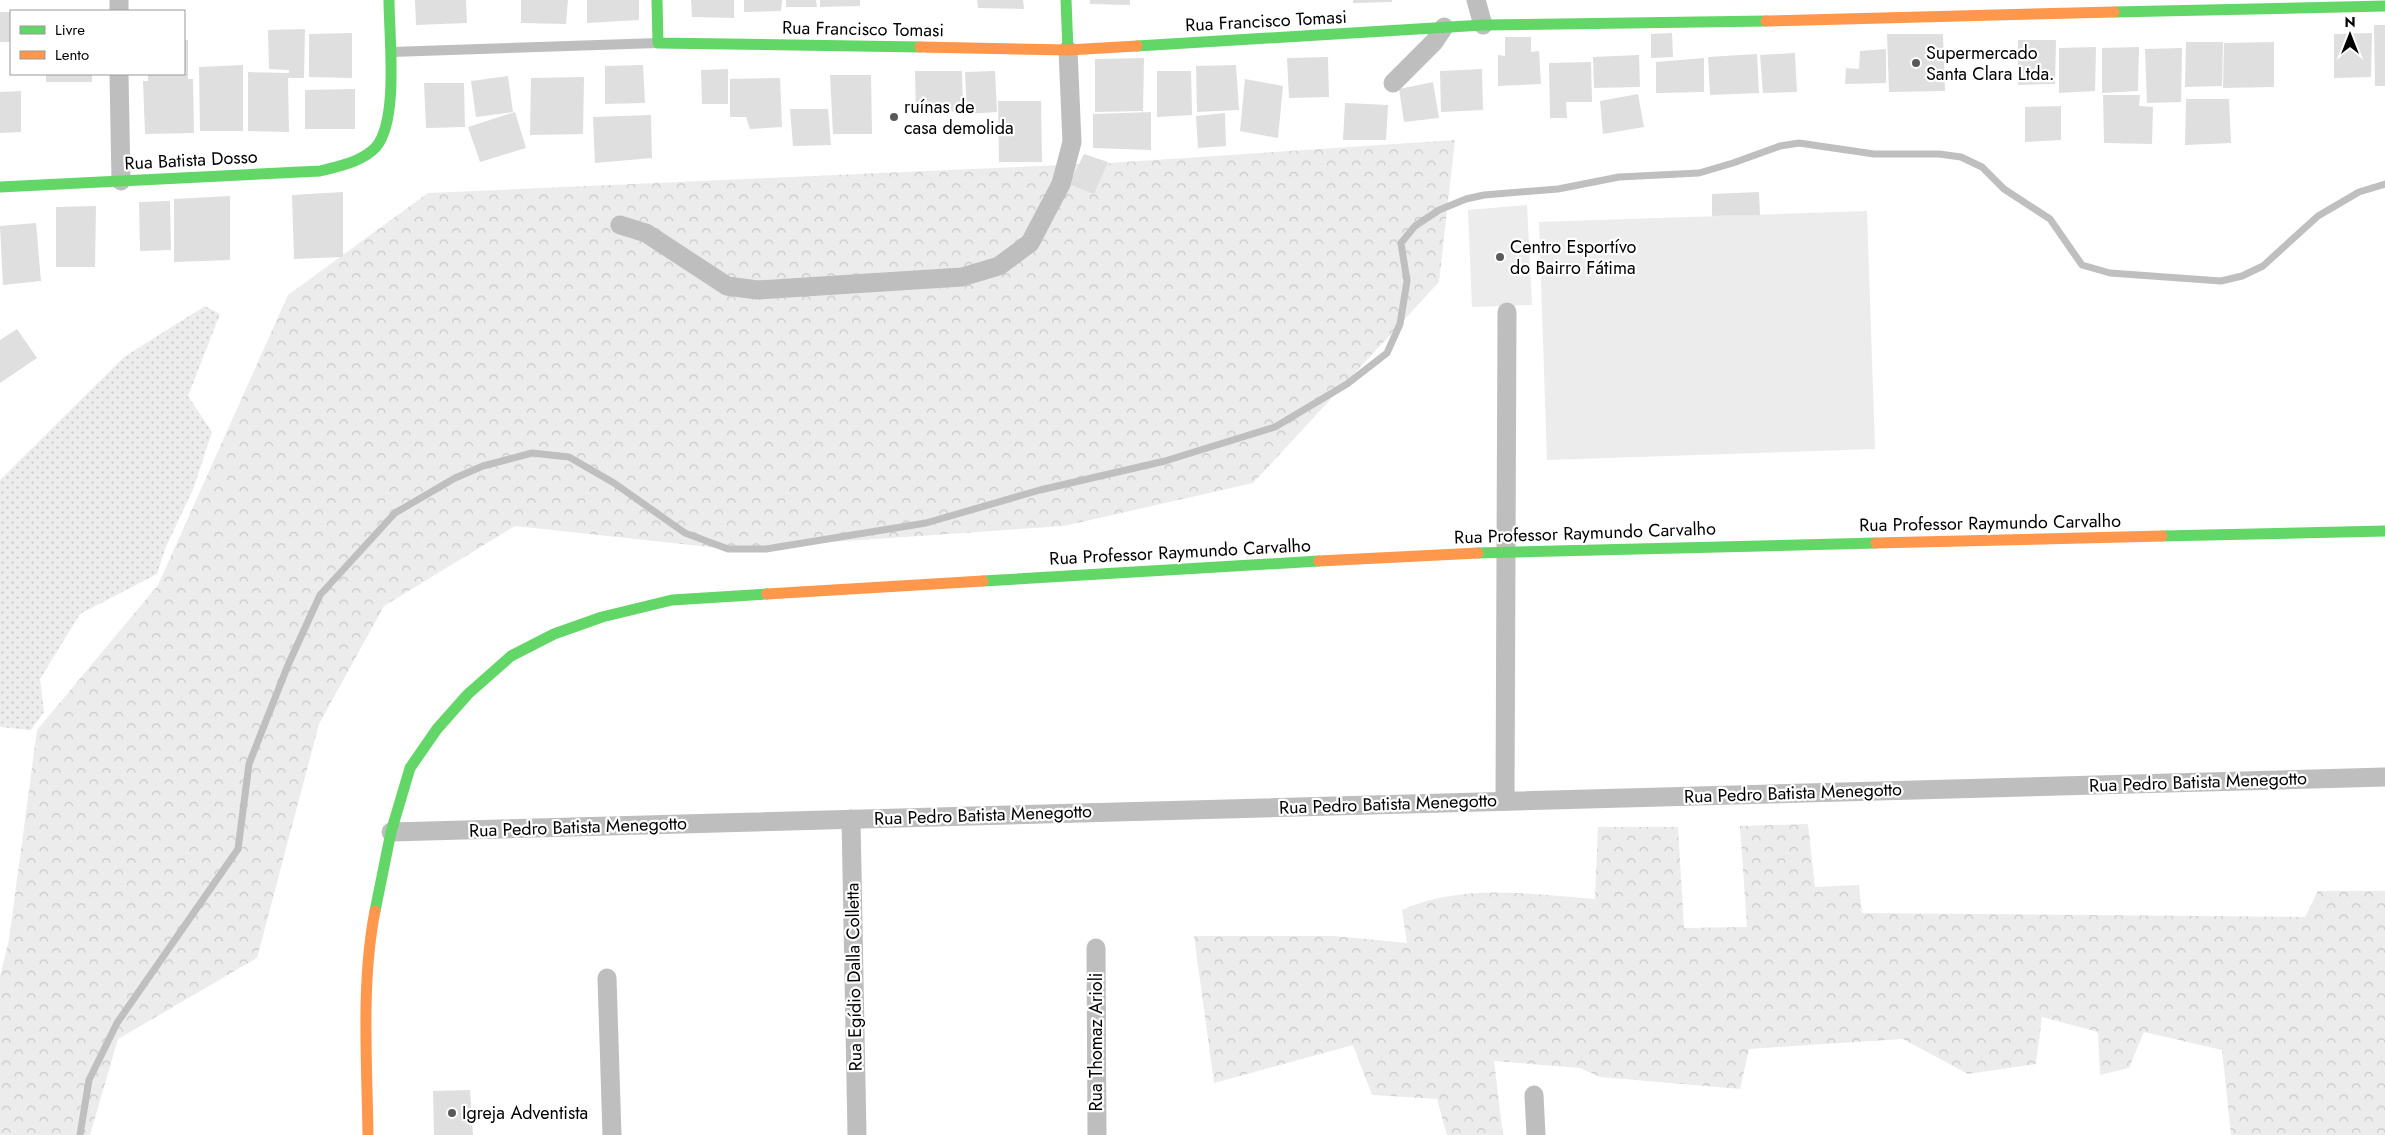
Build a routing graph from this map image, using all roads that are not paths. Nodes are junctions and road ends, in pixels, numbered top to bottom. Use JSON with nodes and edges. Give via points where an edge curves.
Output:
{"nodes":[{"id":1,"x":389,"y":0,"type":"edge"},
{"id":2,"x":657,"y":0,"type":"edge"},
{"id":3,"x":1066,"y":0,"type":"edge"},
{"id":4,"x":1476,"y":0,"type":"edge"},
{"id":5,"x":2373,"y":4,"type":"edge"},
{"id":6,"x":2128,"y":6,"type":"edge"},
{"id":7,"x":1483,"y":25,"type":"junction"},
{"id":8,"x":1444,"y":27,"type":"junction"},
{"id":9,"x":658,"y":44,"type":"junction"},
{"id":10,"x":1068,"y":50,"type":"junction"},
{"id":11,"x":390,"y":52,"type":"junction"},
{"id":12,"x":119,"y":75,"type":"edge"},
{"id":13,"x":1393,"y":83,"type":"dead end"},
{"id":14,"x":121,"y":181,"type":"junction"},
{"id":15,"x":0,"y":187,"type":"edge"},
{"id":16,"x":620,"y":225,"type":"dead end"},
{"id":17,"x":1507,"y":312,"type":"dead end"},
{"id":18,"x":2385,"y":531,"type":"edge"},
{"id":19,"x":1506,"y":552,"type":"junction"},
{"id":20,"x":2385,"y":777,"type":"edge"},
{"id":21,"x":1505,"y":801,"type":"junction"},
{"id":22,"x":851,"y":819,"type":"junction"},
{"id":23,"x":391,"y":832,"type":"junction"},
{"id":24,"x":1096,"y":948,"type":"dead end"},
{"id":25,"x":607,"y":978,"type":"dead end"},
{"id":26,"x":1534,"y":1096,"type":"dead end"},
{"id":27,"x":368,"y":1135,"type":"edge"},
{"id":28,"x":612,"y":1135,"type":"edge"},
{"id":29,"x":857,"y":1135,"type":"edge"},
{"id":30,"x":1097,"y":1135,"type":"edge"},
{"id":31,"x":1536,"y":1135,"type":"edge"}],
"edges":[{"from":1,"to":11,"type":"street"},
{"from":2,"to":9,"type":"street"},
{"from":3,"to":10,"type":"street"},
{"from":4,"to":7,"type":"street"},
{"from":5,"to":6,"type":"street","name":"Rua Francisco Tomasi"},
{"from":6,"to":7,"type":"street","name":"Rua Francisco Tomasi","via":[[1622,24]]},
{"from":7,"to":8,"type":"street","name":"Rua Francisco Tomasi"},
{"from":8,"to":10,"type":"street","name":"Rua Francisco Tomasi"},
{"from":8,"to":13,"type":"street","via":[[1434,42]]},
{"from":9,"to":10,"type":"street","name":"Rua Francisco Tomasi"},
{"from":9,"to":11,"type":"lane","name":"Rua Francisco Tomasi"},
{"from":10,"to":16,"type":"street","via":[[1072,142],[1061,184],[1030,243],[999,266],[962,277],[758,290],[727,286],[646,233]]},
{"from":11,"to":14,"type":"street","name":"Rua Batista Dosso","via":[[388,126],[377,147],[356,162],[320,171]]},
{"from":12,"to":14,"type":"street"},
{"from":14,"to":15,"type":"street","name":"Rua Batista Dosso"},
{"from":17,"to":19,"type":"street"},
{"from":18,"to":19,"type":"street","name":"Rua Professor Raymundo Carvalho"},
{"from":19,"to":21,"type":"street"},
{"from":19,"to":23,"type":"street","name":"Rua Professor Raymundo Carvalho","via":[[672,600],[602,617],[554,634],[511,656],[468,694],[437,729],[410,768]]},
{"from":20,"to":21,"type":"street","name":"Rua Pedro Batista Menegotto"},
{"from":21,"to":22,"type":"street","name":"Rua Pedro Batista Menegotto"},
{"from":22,"to":23,"type":"street","name":"Rua Pedro Batista Menegotto"},
{"from":22,"to":29,"type":"street","name":"Rua Egídio Dalla Colletta"},
{"from":23,"to":27,"type":"street","name":"Rua Professor Raymundo Carvalho","via":[[370,939]]},
{"from":24,"to":30,"type":"street","name":"Rua Thomaz Arioli"},
{"from":25,"to":28,"type":"street"},
{"from":26,"to":31,"type":"street"}]}
